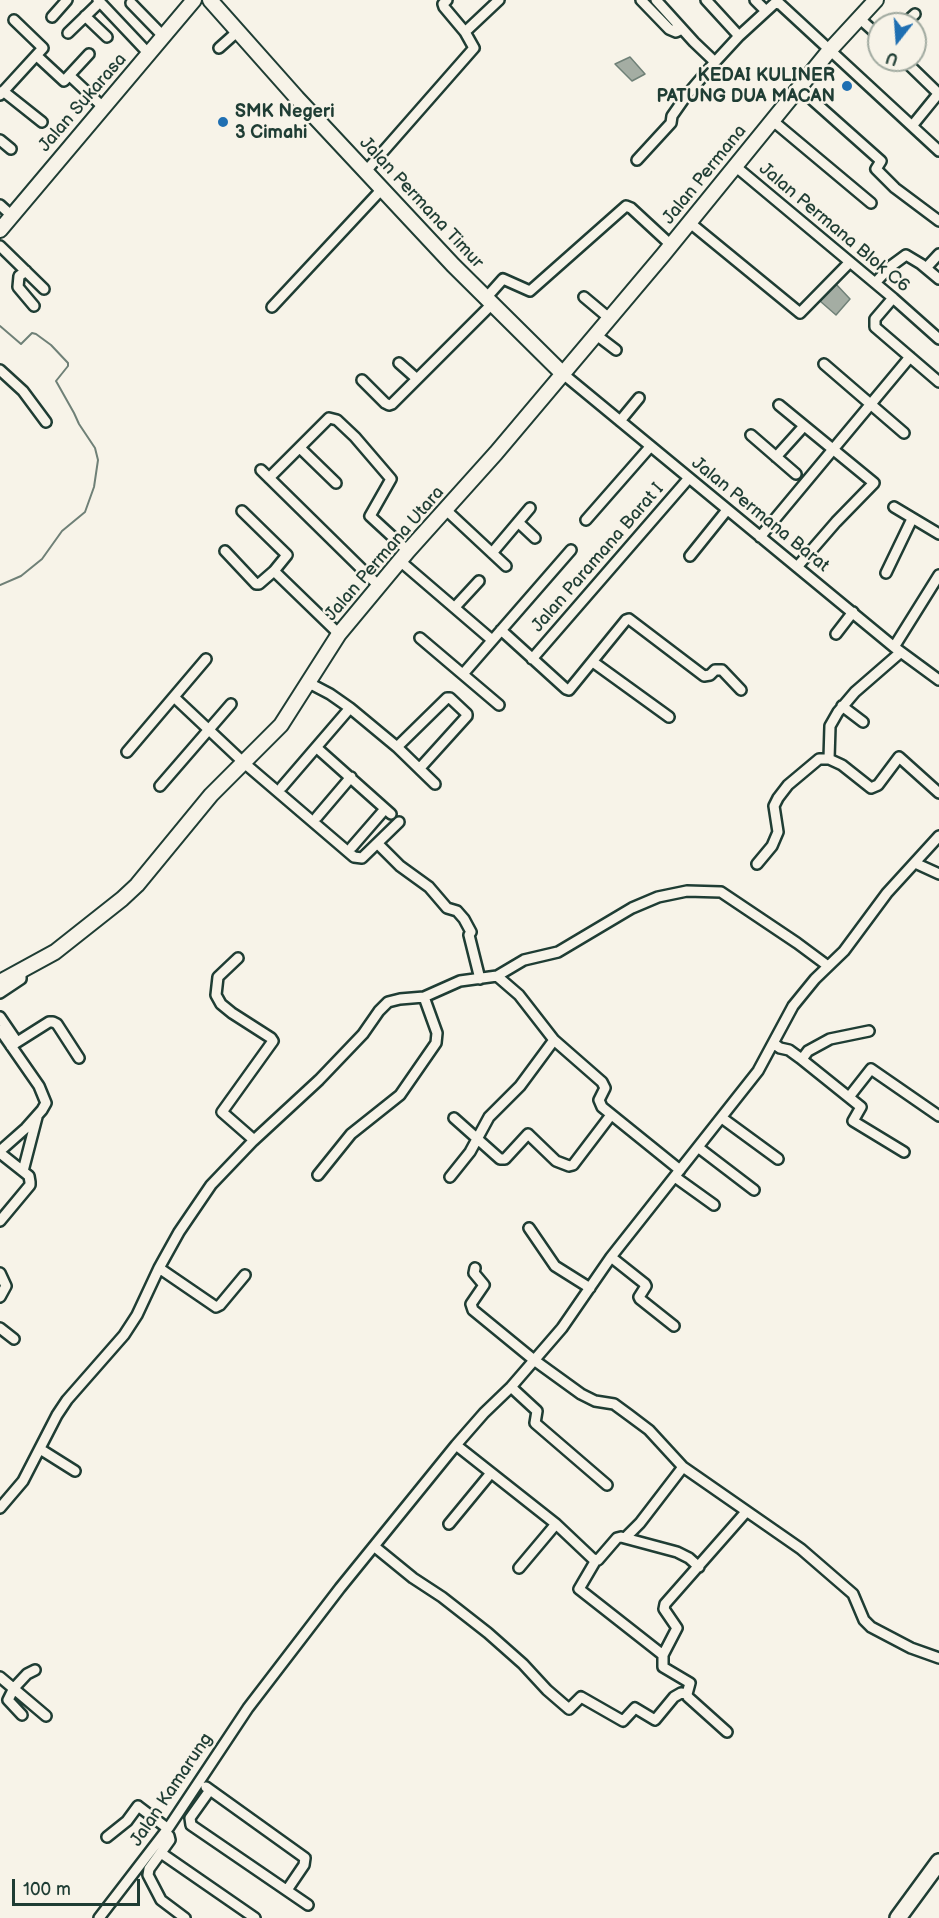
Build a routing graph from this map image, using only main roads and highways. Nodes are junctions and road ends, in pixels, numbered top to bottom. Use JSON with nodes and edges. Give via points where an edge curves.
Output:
{"nodes":[{"id":1,"x":939,"y":1862,"type":"edge"},
{"id":2,"x":898,"y":1918,"type":"edge"}],
"edges":[{"from":1,"to":2,"type":"main road"}]}
